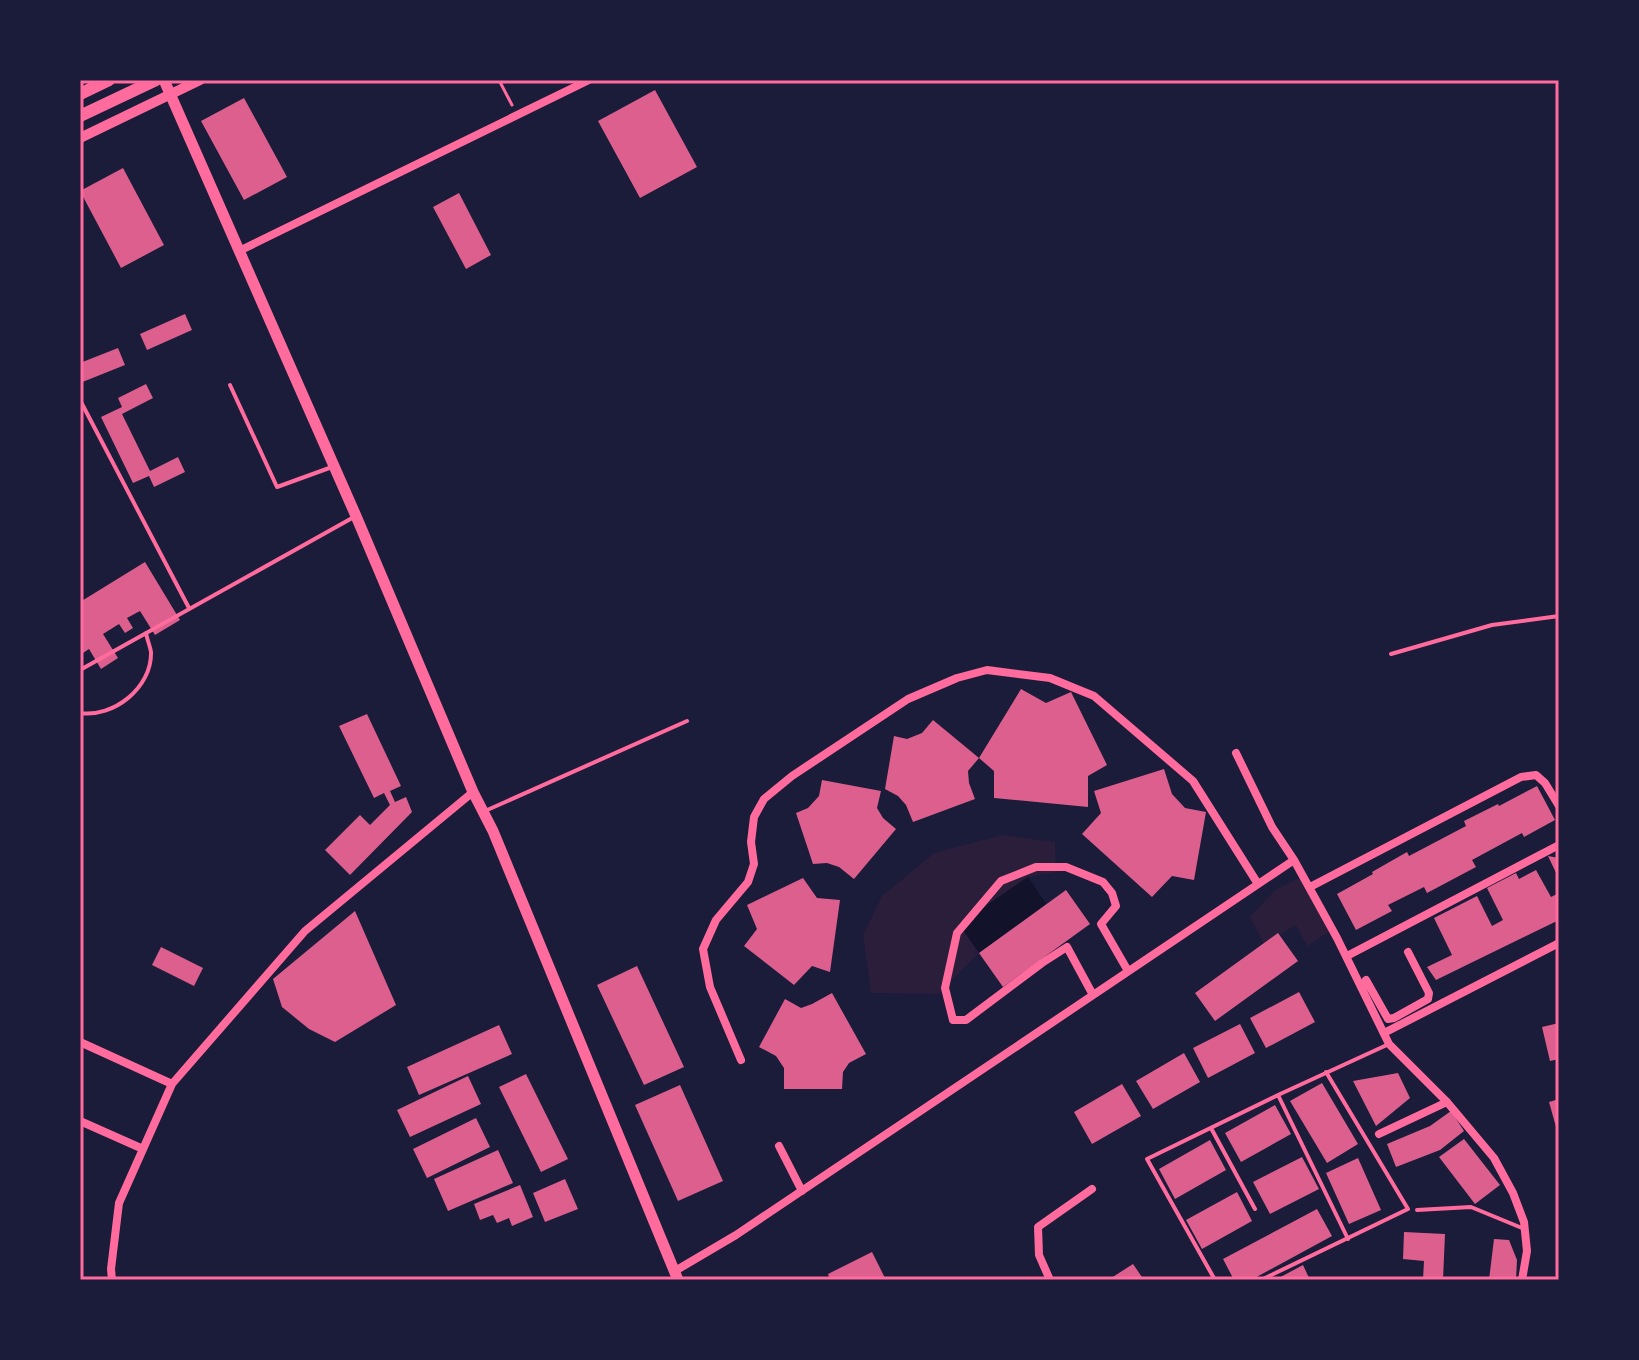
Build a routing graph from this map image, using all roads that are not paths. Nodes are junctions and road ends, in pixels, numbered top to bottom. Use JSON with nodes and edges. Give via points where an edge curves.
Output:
{"nodes":[{"id":1,"x":109,"y":80,"type":"edge"},
{"id":2,"x":156,"y":80,"type":"edge"},
{"id":3,"x":164,"y":80,"type":"edge"},
{"id":4,"x":200,"y":80,"type":"edge"},
{"id":5,"x":589,"y":80,"type":"edge"},
{"id":6,"x":80,"y":94,"type":"edge"},
{"id":7,"x":171,"y":94,"type":"junction"},
{"id":8,"x":80,"y":116,"type":"edge"},
{"id":9,"x":80,"y":138,"type":"edge"},
{"id":10,"x":239,"y":251,"type":"junction"},
{"id":11,"x":230,"y":385,"type":"dead end"},
{"id":12,"x":80,"y":400,"type":"edge"},
{"id":13,"x":334,"y":466,"type":"junction"},
{"id":14,"x":356,"y":516,"type":"junction"},
{"id":15,"x":189,"y":608,"type":"junction"},
{"id":16,"x":1559,"y":616,"type":"edge"},
{"id":17,"x":146,"y":633,"type":"junction"},
{"id":18,"x":1391,"y":654,"type":"dead end"},
{"id":19,"x":80,"y":670,"type":"edge"},
{"id":20,"x":80,"y":713,"type":"edge"},
{"id":21,"x":687,"y":721,"type":"dead end"},
{"id":22,"x":1236,"y":753,"type":"dead end"},
{"id":23,"x":473,"y":792,"type":"junction"},
{"id":24,"x":1559,"y":806,"type":"edge"},
{"id":25,"x":483,"y":812,"type":"junction"},
{"id":26,"x":1559,"y":845,"type":"edge"},
{"id":27,"x":1294,"y":860,"type":"junction"},
{"id":28,"x":1258,"y":884,"type":"junction"},
{"id":29,"x":1310,"y":887,"type":"junction"},
{"id":30,"x":1559,"y":943,"type":"edge"},
{"id":31,"x":1408,"y":952,"type":"dead end"},
{"id":32,"x":1347,"y":956,"type":"junction"},
{"id":33,"x":1128,"y":971,"type":"junction"},
{"id":34,"x":1366,"y":980,"type":"dead end"},
{"id":35,"x":1093,"y":995,"type":"junction"},
{"id":36,"x":1423,"y":1001,"type":"junction"},
{"id":37,"x":1374,"y":1003,"type":"junction"},
{"id":38,"x":1428,"y":1010,"type":"junction"},
{"id":39,"x":1388,"y":1019,"type":"junction"},
{"id":40,"x":1382,"y":1030,"type":"junction"},
{"id":41,"x":80,"y":1042,"type":"edge"},
{"id":42,"x":1389,"y":1044,"type":"junction"},
{"id":43,"x":741,"y":1060,"type":"dead end"},
{"id":44,"x":1326,"y":1072,"type":"junction"},
{"id":45,"x":172,"y":1084,"type":"junction"},
{"id":46,"x":1278,"y":1095,"type":"junction"},
{"id":47,"x":1447,"y":1102,"type":"junction"},
{"id":48,"x":80,"y":1121,"type":"edge"},
{"id":49,"x":1211,"y":1128,"type":"junction"},
{"id":50,"x":1379,"y":1134,"type":"dead end"},
{"id":51,"x":779,"y":1146,"type":"dead end"},
{"id":52,"x":143,"y":1149,"type":"junction"},
{"id":53,"x":1092,"y":1189,"type":"dead end"},
{"id":54,"x":802,"y":1191,"type":"junction"},
{"id":55,"x":1255,"y":1209,"type":"dead end"},
{"id":56,"x":1417,"y":1210,"type":"dead end"},
{"id":57,"x":1524,"y":1229,"type":"junction"},
{"id":58,"x":1348,"y":1239,"type":"junction"},
{"id":59,"x":676,"y":1275,"type":"edge"},
{"id":60,"x":112,"y":1280,"type":"edge"},
{"id":61,"x":1050,"y":1280,"type":"edge"},
{"id":62,"x":1215,"y":1280,"type":"edge"},
{"id":63,"x":1261,"y":1280,"type":"edge"},
{"id":64,"x":1522,"y":1280,"type":"edge"}],
"edges":[{"from":1,"to":6,"type":"main road"},
{"from":2,"to":8,"type":"main road"},
{"from":3,"to":7,"type":"main road"},
{"from":4,"to":7,"type":"street"},
{"from":5,"to":10,"type":"street"},
{"from":7,"to":9,"type":"street"},
{"from":7,"to":10,"type":"main road"},
{"from":10,"to":13,"type":"main road"},
{"from":11,"to":13,"type":"lane","via":[[277,487]]},
{"from":12,"to":15,"type":"lane"},
{"from":13,"to":14,"type":"main road"},
{"from":14,"to":15,"type":"lane"},
{"from":14,"to":23,"type":"main road"},
{"from":15,"to":17,"type":"lane"},
{"from":16,"to":18,"type":"lane","via":[[1492,625]]},
{"from":17,"to":19,"type":"lane"},
{"from":17,"to":20,"type":"lane","via":[[151,653],[146,676],[133,693],[113,709]]},
{"from":21,"to":25,"type":"lane"},
{"from":22,"to":27,"type":"street"},
{"from":23,"to":25,"type":"main road"},
{"from":23,"to":45,"type":"street","via":[[305,931]]},
{"from":24,"to":29,"type":"street","via":[[1536,775],[1521,777]]},
{"from":25,"to":59,"type":"main road"},
{"from":26,"to":32,"type":"street"},
{"from":27,"to":28,"type":"street"},
{"from":27,"to":29,"type":"street"},
{"from":28,"to":33,"type":"street"},
{"from":28,"to":43,"type":"street","via":[[1193,781],[1094,696],[1050,678],[987,670],[957,678],[908,699],[764,799],[754,817],[754,864],[748,882],[716,920],[703,949],[710,987]]},
{"from":29,"to":32,"type":"street"},
{"from":30,"to":38,"type":"street"},
{"from":31,"to":36,"type":"street","via":[[1429,993]]},
{"from":32,"to":37,"type":"street"},
{"from":33,"to":35,"type":"street"},
{"from":33,"to":35,"type":"street","via":[[1101,924],[1116,906],[1112,893],[1103,882],[1066,867],[1036,867],[1001,881],[957,933],[945,988],[953,1020],[966,1020],[1067,947]]},
{"from":34,"to":37,"type":"street"},
{"from":35,"to":54,"type":"street"},
{"from":36,"to":38,"type":"street"},
{"from":36,"to":39,"type":"street"},
{"from":37,"to":39,"type":"street"},
{"from":37,"to":40,"type":"street"},
{"from":38,"to":40,"type":"street"},
{"from":39,"to":40,"type":"street"},
{"from":40,"to":42,"type":"street"},
{"from":41,"to":45,"type":"street"},
{"from":42,"to":44,"type":"lane"},
{"from":42,"to":47,"type":"street"},
{"from":44,"to":46,"type":"lane"},
{"from":44,"to":58,"type":"lane","via":[[1408,1209]]},
{"from":45,"to":52,"type":"street"},
{"from":46,"to":49,"type":"lane"},
{"from":46,"to":58,"type":"lane"},
{"from":47,"to":50,"type":"street"},
{"from":47,"to":57,"type":"street","via":[[1494,1158]]},
{"from":48,"to":52,"type":"street"},
{"from":49,"to":55,"type":"lane"},
{"from":49,"to":62,"type":"lane","via":[[1147,1159]]},
{"from":51,"to":54,"type":"street"},
{"from":52,"to":60,"type":"street","via":[[119,1203]]},
{"from":53,"to":61,"type":"street","via":[[1038,1227],[1039,1255]]},
{"from":54,"to":59,"type":"street"},
{"from":56,"to":57,"type":"lane","via":[[1471,1207]]},
{"from":57,"to":64,"type":"street"},
{"from":58,"to":63,"type":"lane"}]}
